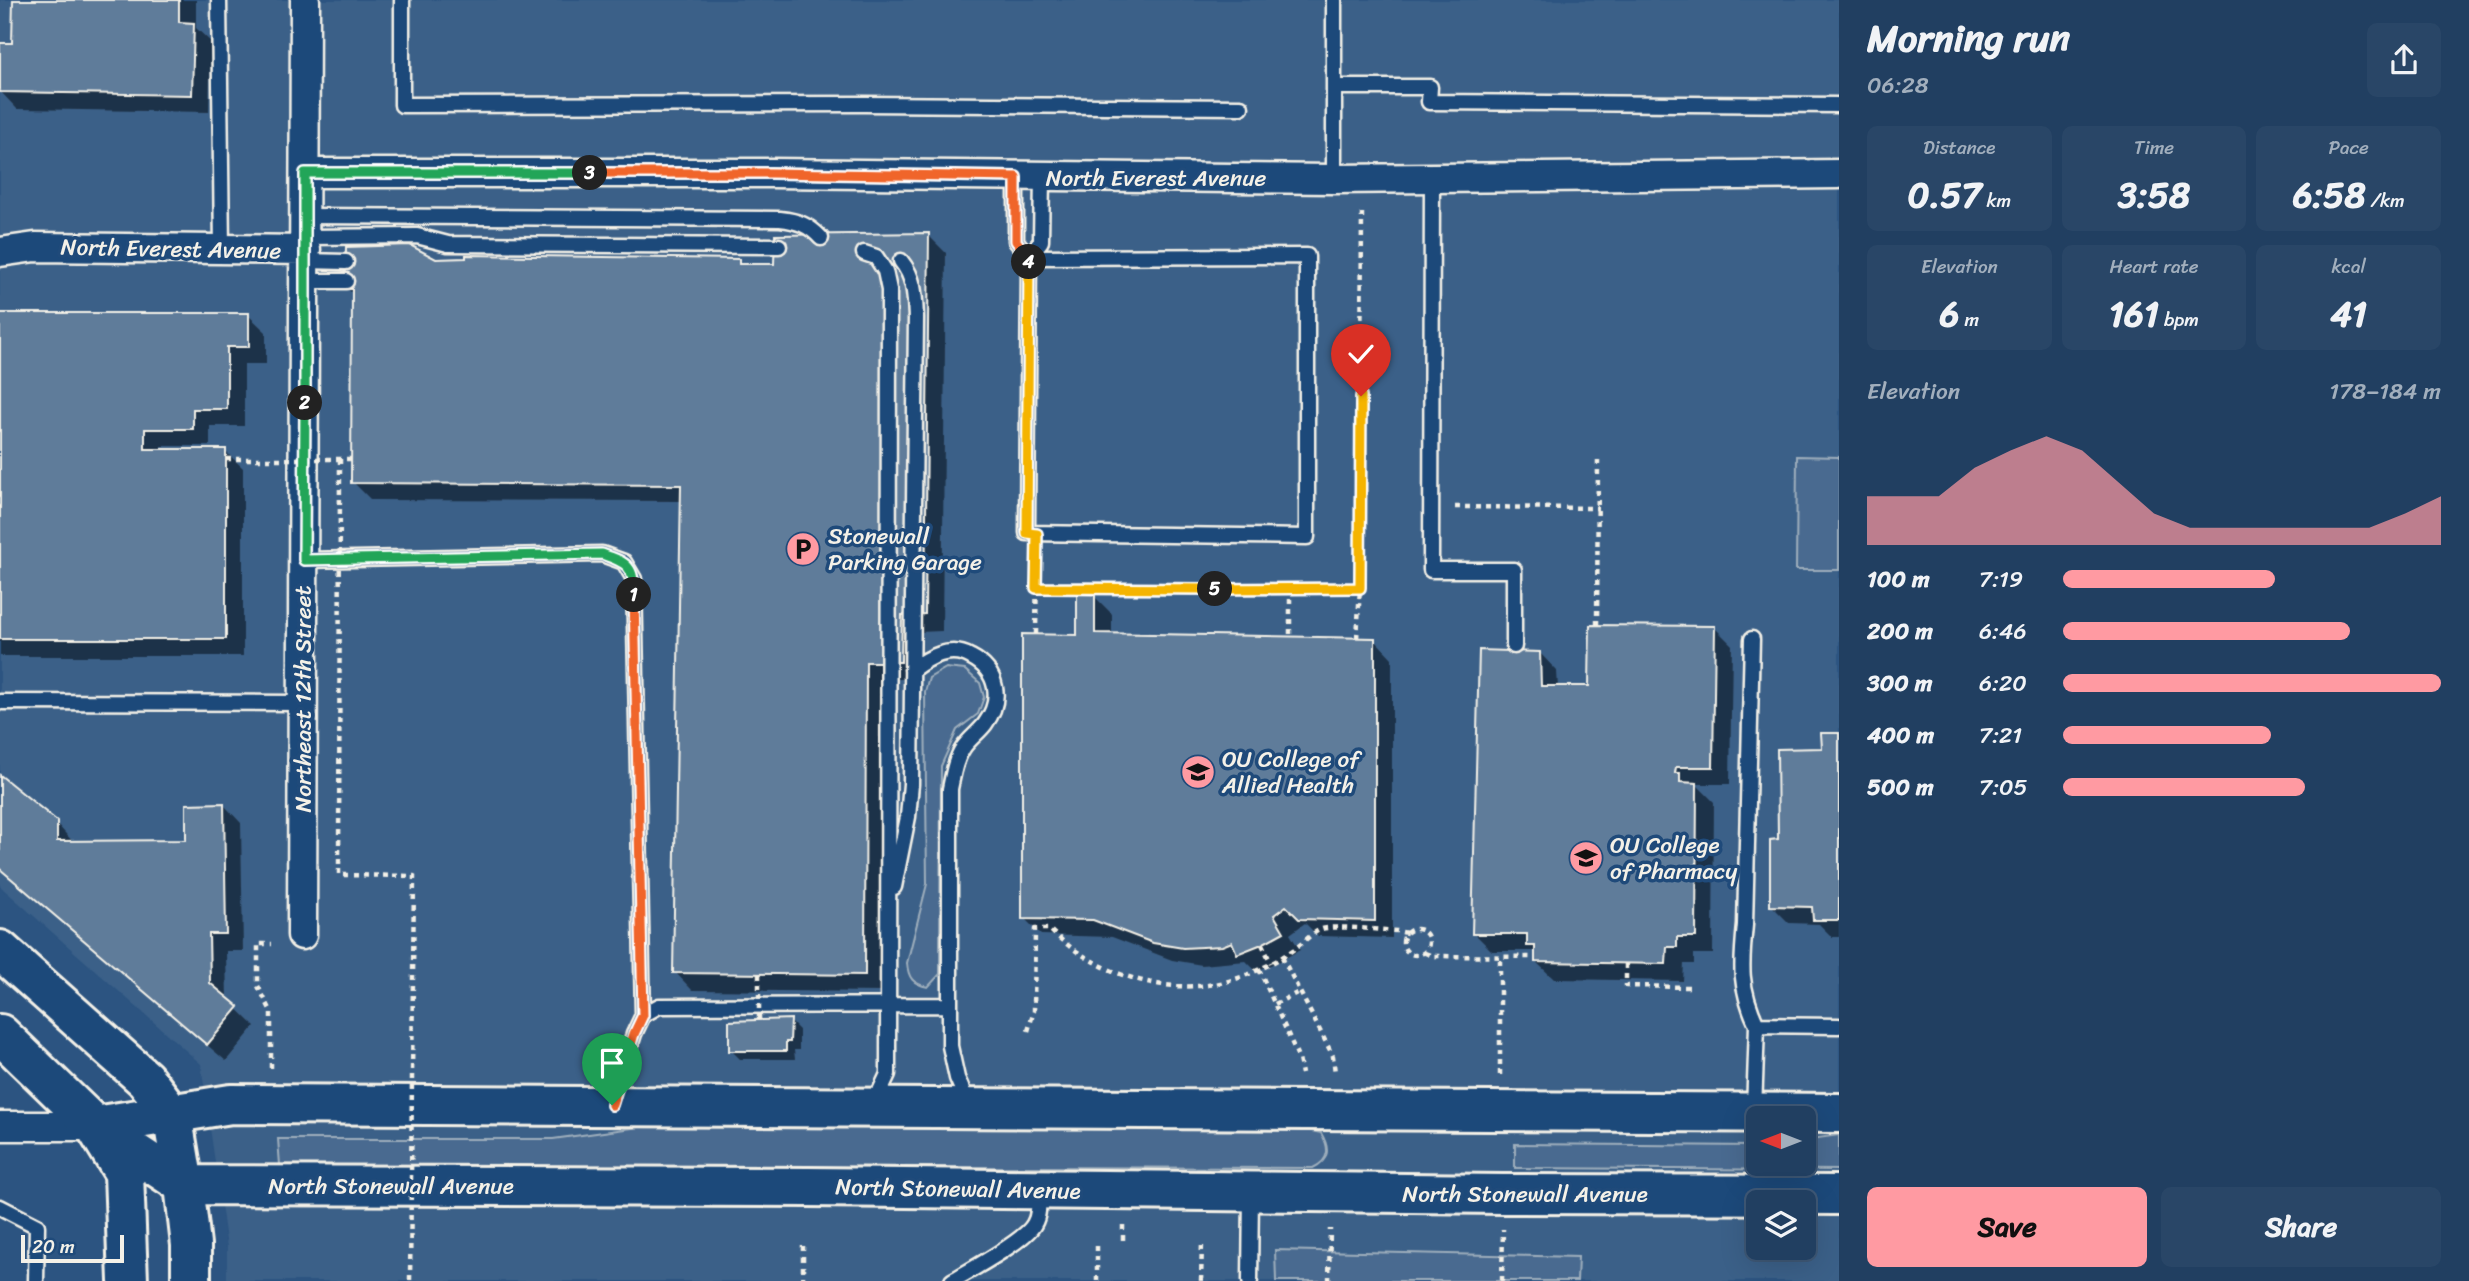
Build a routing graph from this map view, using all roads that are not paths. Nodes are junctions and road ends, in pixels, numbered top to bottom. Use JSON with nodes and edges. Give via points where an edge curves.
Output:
{"nodes":[{"id":1,"x":219,"y":0,"type":"edge"},
{"id":2,"x":305,"y":0,"type":"edge"},
{"id":3,"x":402,"y":0,"type":"edge"},
{"id":4,"x":1334,"y":0,"type":"edge"},
{"id":5,"x":1334,"y":87,"type":"junction"},
{"id":6,"x":1839,"y":105,"type":"edge"},
{"id":7,"x":1241,"y":107,"type":"dead end"},
{"id":8,"x":305,"y":173,"type":"junction"},
{"id":9,"x":1839,"y":174,"type":"edge"},
{"id":10,"x":1029,"y":177,"type":"junction"},
{"id":11,"x":1433,"y":178,"type":"junction"},
{"id":12,"x":1334,"y":179,"type":"junction"},
{"id":13,"x":0,"y":237,"type":"edge"},
{"id":14,"x":821,"y":238,"type":"dead end"},
{"id":15,"x":779,"y":246,"type":"dead end"},
{"id":16,"x":35,"y":247,"type":"junction"},
{"id":17,"x":222,"y":249,"type":"junction"},
{"id":18,"x":306,"y":249,"type":"junction"},
{"id":19,"x":0,"y":252,"type":"edge"},
{"id":20,"x":864,"y":253,"type":"dead end"},
{"id":21,"x":1029,"y":257,"type":"junction"},
{"id":22,"x":901,"y":261,"type":"dead end"},
{"id":23,"x":346,"y":262,"type":"dead end"},
{"id":24,"x":346,"y":281,"type":"dead end"},
{"id":25,"x":304,"y":560,"type":"junction"},
{"id":26,"x":1752,"y":639,"type":"dead end"},
{"id":27,"x":1514,"y":646,"type":"dead end"},
{"id":28,"x":912,"y":670,"type":"junction"},
{"id":29,"x":0,"y":702,"type":"edge"},
{"id":30,"x":303,"y":703,"type":"junction"},
{"id":31,"x":888,"y":919,"type":"junction"},
{"id":32,"x":293,"y":940,"type":"road end"},
{"id":33,"x":0,"y":950,"type":"edge"},
{"id":34,"x":889,"y":1004,"type":"junction"},
{"id":35,"x":949,"y":1005,"type":"junction"},
{"id":36,"x":643,"y":1015,"type":"junction"},
{"id":37,"x":1757,"y":1026,"type":"junction"},
{"id":38,"x":1839,"y":1026,"type":"edge"},
{"id":39,"x":0,"y":1034,"type":"edge"},
{"id":40,"x":612,"y":1105,"type":"junction"},
{"id":41,"x":873,"y":1106,"type":"junction"},
{"id":42,"x":1754,"y":1106,"type":"edge"},
{"id":43,"x":970,"y":1107,"type":"junction"},
{"id":44,"x":1746,"y":1112,"type":"edge"},
{"id":45,"x":1816,"y":1113,"type":"edge"},
{"id":46,"x":1839,"y":1113,"type":"edge"},
{"id":47,"x":172,"y":1114,"type":"junction"},
{"id":48,"x":0,"y":1126,"type":"edge"},
{"id":49,"x":95,"y":1126,"type":"junction"},
{"id":50,"x":184,"y":1185,"type":"junction"},
{"id":51,"x":1038,"y":1190,"type":"junction"},
{"id":52,"x":1251,"y":1191,"type":"junction"},
{"id":53,"x":1839,"y":1195,"type":"edge"},
{"id":54,"x":0,"y":1207,"type":"edge"},
{"id":55,"x":36,"y":1281,"type":"edge"},
{"id":56,"x":128,"y":1281,"type":"edge"},
{"id":57,"x":191,"y":1281,"type":"edge"},
{"id":58,"x":952,"y":1281,"type":"edge"},
{"id":59,"x":1250,"y":1281,"type":"edge"}],
"edges":[{"from":1,"to":17,"type":"lane"},
{"from":2,"to":8,"type":"street","name":"Northeast 12th Street"},
{"from":3,"to":7,"type":"lane","via":[[401,105]]},
{"from":4,"to":5,"type":"lane"},
{"from":5,"to":6,"type":"lane","via":[[1430,87],[1429,102]]},
{"from":5,"to":12,"type":"lane"},
{"from":8,"to":10,"type":"street","name":"North Everest Avenue"},
{"from":8,"to":18,"type":"street","name":"Northeast 12th Street"},
{"from":9,"to":11,"type":"street","name":"North Everest Avenue"},
{"from":10,"to":12,"type":"street","name":"North Everest Avenue"},
{"from":10,"to":21,"type":"lane","via":[[1041,241]]},
{"from":10,"to":21,"type":"lane","via":[[1016,241]]},
{"from":11,"to":12,"type":"street","name":"North Everest Avenue"},
{"from":11,"to":27,"type":"lane","via":[[1431,569],[1514,569]]},
{"from":13,"to":16,"type":"street","name":"North Everest Avenue"},
{"from":14,"to":18,"type":"lane","via":[[797,220],[780,219]]},
{"from":15,"to":18,"type":"lane","via":[[448,244],[417,236]]},
{"from":16,"to":17,"type":"street","name":"North Everest Avenue"},
{"from":16,"to":19,"type":"street","name":"North Everest Avenue"},
{"from":17,"to":18,"type":"street","name":"North Everest Avenue"},
{"from":18,"to":23,"type":"lane"},
{"from":18,"to":24,"type":"lane"},
{"from":18,"to":25,"type":"street","name":"Northeast 12th Street"},
{"from":20,"to":31,"type":"lane","via":[[876,257],[889,290]]},
{"from":21,"to":21,"type":"lane","via":[[1027,533],[1307,537],[1307,256]]},
{"from":22,"to":28,"type":"lane","via":[[909,271],[916,318]]},
{"from":25,"to":30,"type":"street","name":"Northeast 12th Street"},
{"from":25,"to":36,"type":"lane","via":[[602,554],[624,562],[634,579]]},
{"from":26,"to":37,"type":"lane","via":[[1741,966],[1745,1002]]},
{"from":28,"to":31,"type":"lane","via":[[909,806]]},
{"from":28,"to":35,"type":"lane","via":[[929,657],[946,652],[982,662],[994,676],[992,713],[962,749],[950,789]]},
{"from":29,"to":30,"type":"lane"},
{"from":30,"to":32,"type":"street","name":"Northeast 12th Street"},
{"from":31,"to":34,"type":"lane"},
{"from":33,"to":47,"type":"main road","via":[[145,1079]]},
{"from":34,"to":35,"type":"lane"},
{"from":34,"to":36,"type":"lane","via":[[659,1006]]},
{"from":34,"to":41,"type":"lane","via":[[888,1074]]},
{"from":35,"to":43,"type":"lane","via":[[950,1046]]},
{"from":36,"to":40,"type":"lane"},
{"from":37,"to":38,"type":"lane"},
{"from":37,"to":42,"type":"lane"},
{"from":39,"to":49,"type":"main road"},
{"from":40,"to":41,"type":"main road"},
{"from":40,"to":47,"type":"main road","via":[[231,1104]]},
{"from":41,"to":43,"type":"main road"},
{"from":43,"to":44,"type":"main road"},
{"from":45,"to":46,"type":"main road"},
{"from":47,"to":49,"type":"main road"},
{"from":47,"to":50,"type":"main road"},
{"from":48,"to":49,"type":"street"},
{"from":49,"to":50,"type":"main road"},
{"from":49,"to":56,"type":"main road","via":[[124,1173]]},
{"from":50,"to":51,"type":"main road","name":"North Stonewall Avenue"},
{"from":50,"to":57,"type":"main road"},
{"from":51,"to":52,"type":"main road","name":"North Stonewall Avenue"},
{"from":51,"to":58,"type":"lane","via":[[1038,1217],[1033,1228]]},
{"from":52,"to":53,"type":"main road","name":"North Stonewall Avenue"},
{"from":52,"to":59,"type":"lane"},
{"from":54,"to":55,"type":"lane","via":[[37,1226]]}]}
